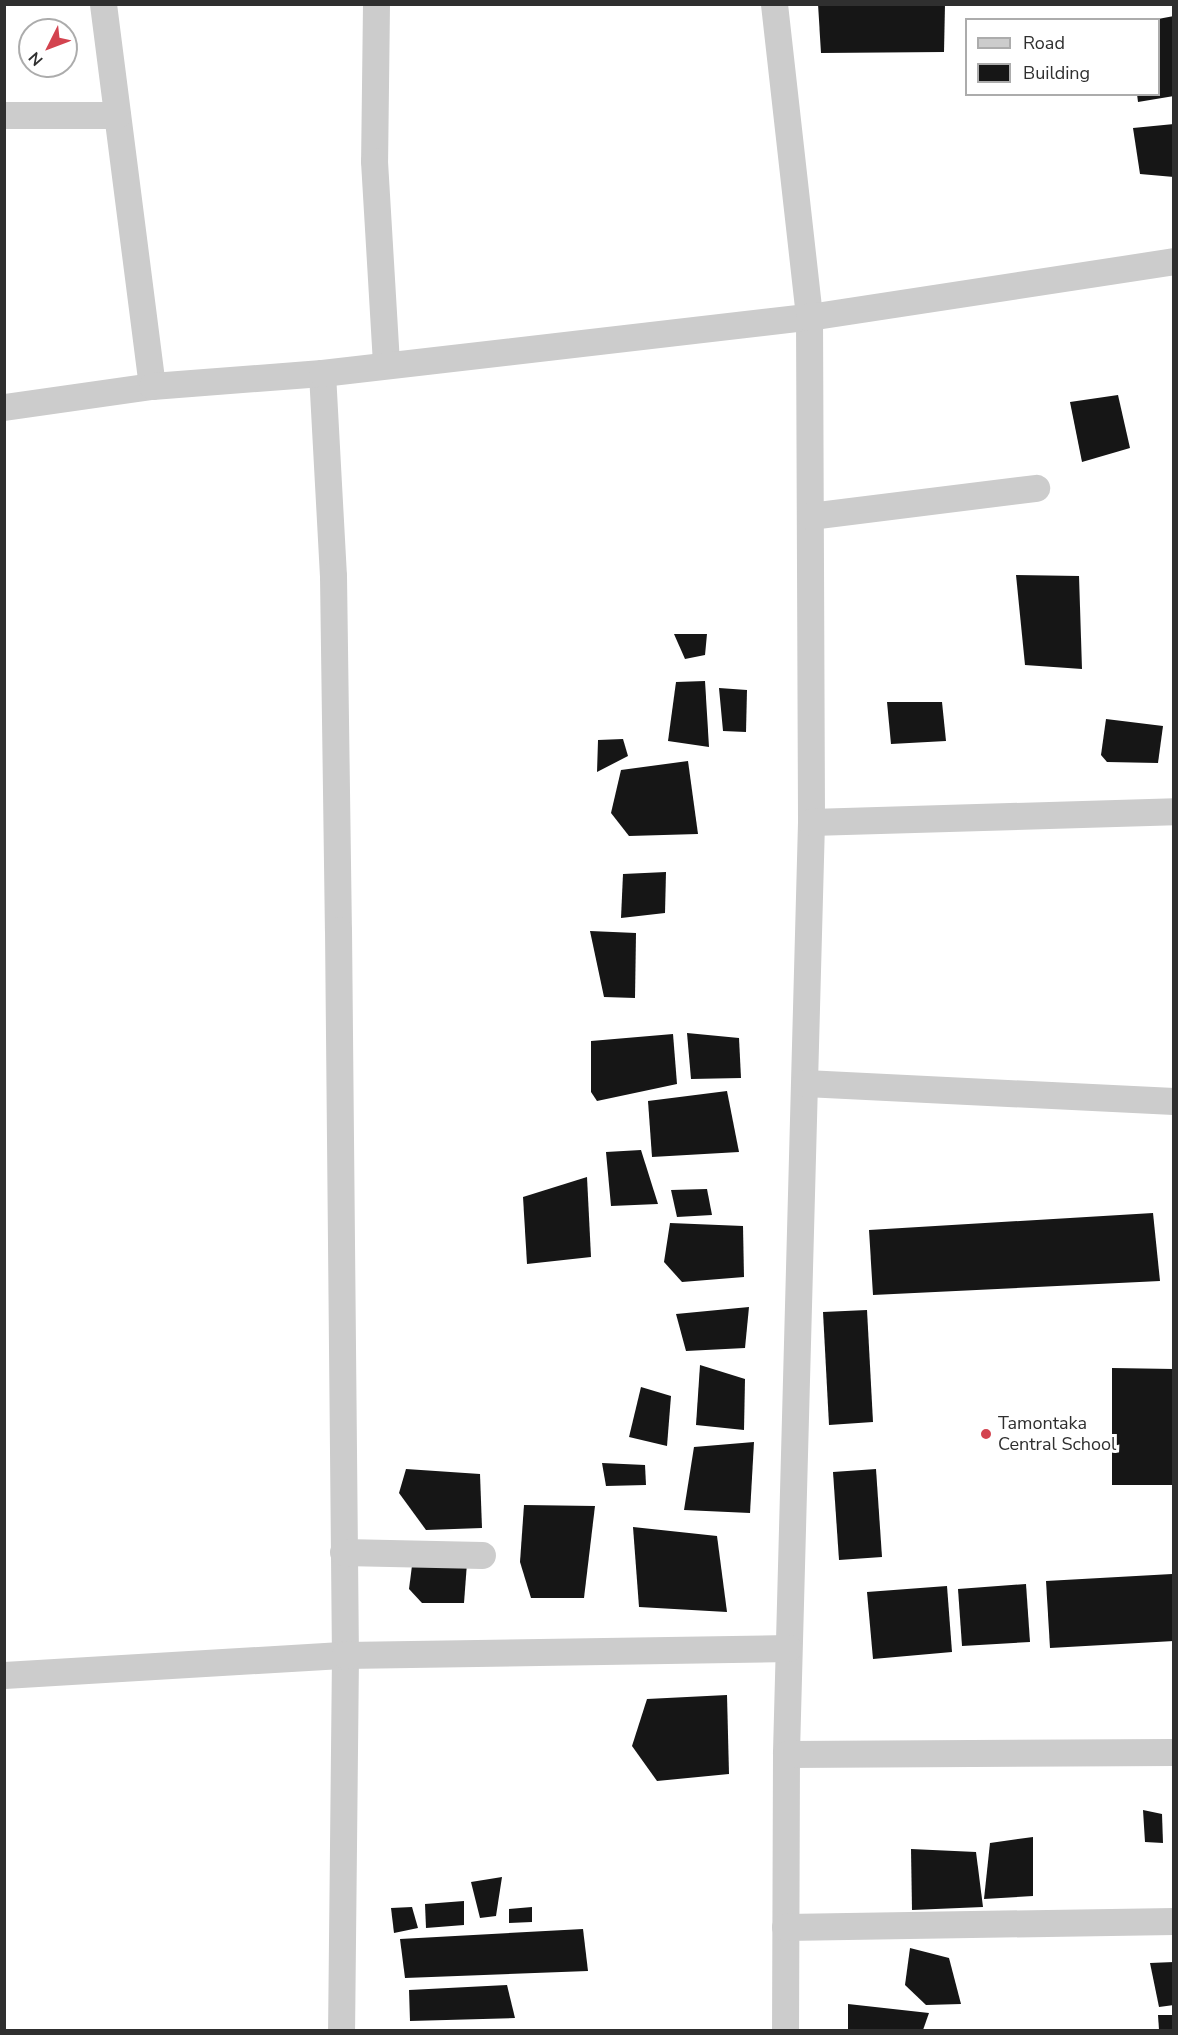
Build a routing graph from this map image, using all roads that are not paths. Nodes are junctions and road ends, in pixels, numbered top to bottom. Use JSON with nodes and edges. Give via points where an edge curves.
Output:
{"nodes":[{"id":1,"x":103,"y":4,"type":"edge"},
{"id":2,"x":376,"y":4,"type":"edge"},
{"id":3,"x":774,"y":4,"type":"edge"},
{"id":4,"x":4,"y":115,"type":"edge"},
{"id":5,"x":117,"y":115,"type":"junction"},
{"id":6,"x":1173,"y":261,"type":"edge"},
{"id":7,"x":809,"y":317,"type":"junction"},
{"id":8,"x":386,"y":365,"type":"junction"},
{"id":9,"x":322,"y":372,"type":"junction"},
{"id":10,"x":152,"y":386,"type":"junction"},
{"id":11,"x":4,"y":407,"type":"edge"},
{"id":12,"x":1036,"y":488,"type":"dead end"},
{"id":13,"x":810,"y":516,"type":"junction"},
{"id":14,"x":1173,"y":811,"type":"edge"},
{"id":15,"x":811,"y":822,"type":"junction"},
{"id":16,"x":805,"y":1083,"type":"junction"},
{"id":17,"x":1173,"y":1101,"type":"edge"},
{"id":18,"x":343,"y":1552,"type":"junction"},
{"id":19,"x":483,"y":1555,"type":"dead end"},
{"id":20,"x":789,"y":1648,"type":"junction"},
{"id":21,"x":345,"y":1655,"type":"junction"},
{"id":22,"x":4,"y":1675,"type":"edge"},
{"id":23,"x":1173,"y":1752,"type":"edge"},
{"id":24,"x":786,"y":1754,"type":"junction"},
{"id":25,"x":1173,"y":1921,"type":"edge"},
{"id":26,"x":785,"y":1927,"type":"junction"},
{"id":27,"x":341,"y":2031,"type":"edge"},
{"id":28,"x":785,"y":2031,"type":"edge"}],
"edges":[{"from":1,"to":5,"type":"street"},
{"from":2,"to":8,"type":"street","via":[[374,161]]},
{"from":3,"to":7,"type":"street"},
{"from":4,"to":5,"type":"street"},
{"from":5,"to":10,"type":"street"},
{"from":6,"to":7,"type":"street"},
{"from":7,"to":8,"type":"street"},
{"from":7,"to":13,"type":"street"},
{"from":8,"to":9,"type":"street"},
{"from":9,"to":10,"type":"street"},
{"from":9,"to":18,"type":"street","via":[[333,576]]},
{"from":10,"to":11,"type":"street"},
{"from":12,"to":13,"type":"street"},
{"from":13,"to":15,"type":"street"},
{"from":14,"to":15,"type":"street"},
{"from":15,"to":16,"type":"street"},
{"from":16,"to":17,"type":"street"},
{"from":16,"to":20,"type":"street"},
{"from":18,"to":19,"type":"street"},
{"from":18,"to":21,"type":"street"},
{"from":20,"to":21,"type":"street"},
{"from":20,"to":24,"type":"street"},
{"from":21,"to":22,"type":"street"},
{"from":21,"to":27,"type":"street"},
{"from":23,"to":24,"type":"street"},
{"from":24,"to":26,"type":"street"},
{"from":25,"to":26,"type":"street"},
{"from":26,"to":28,"type":"street"}]}
